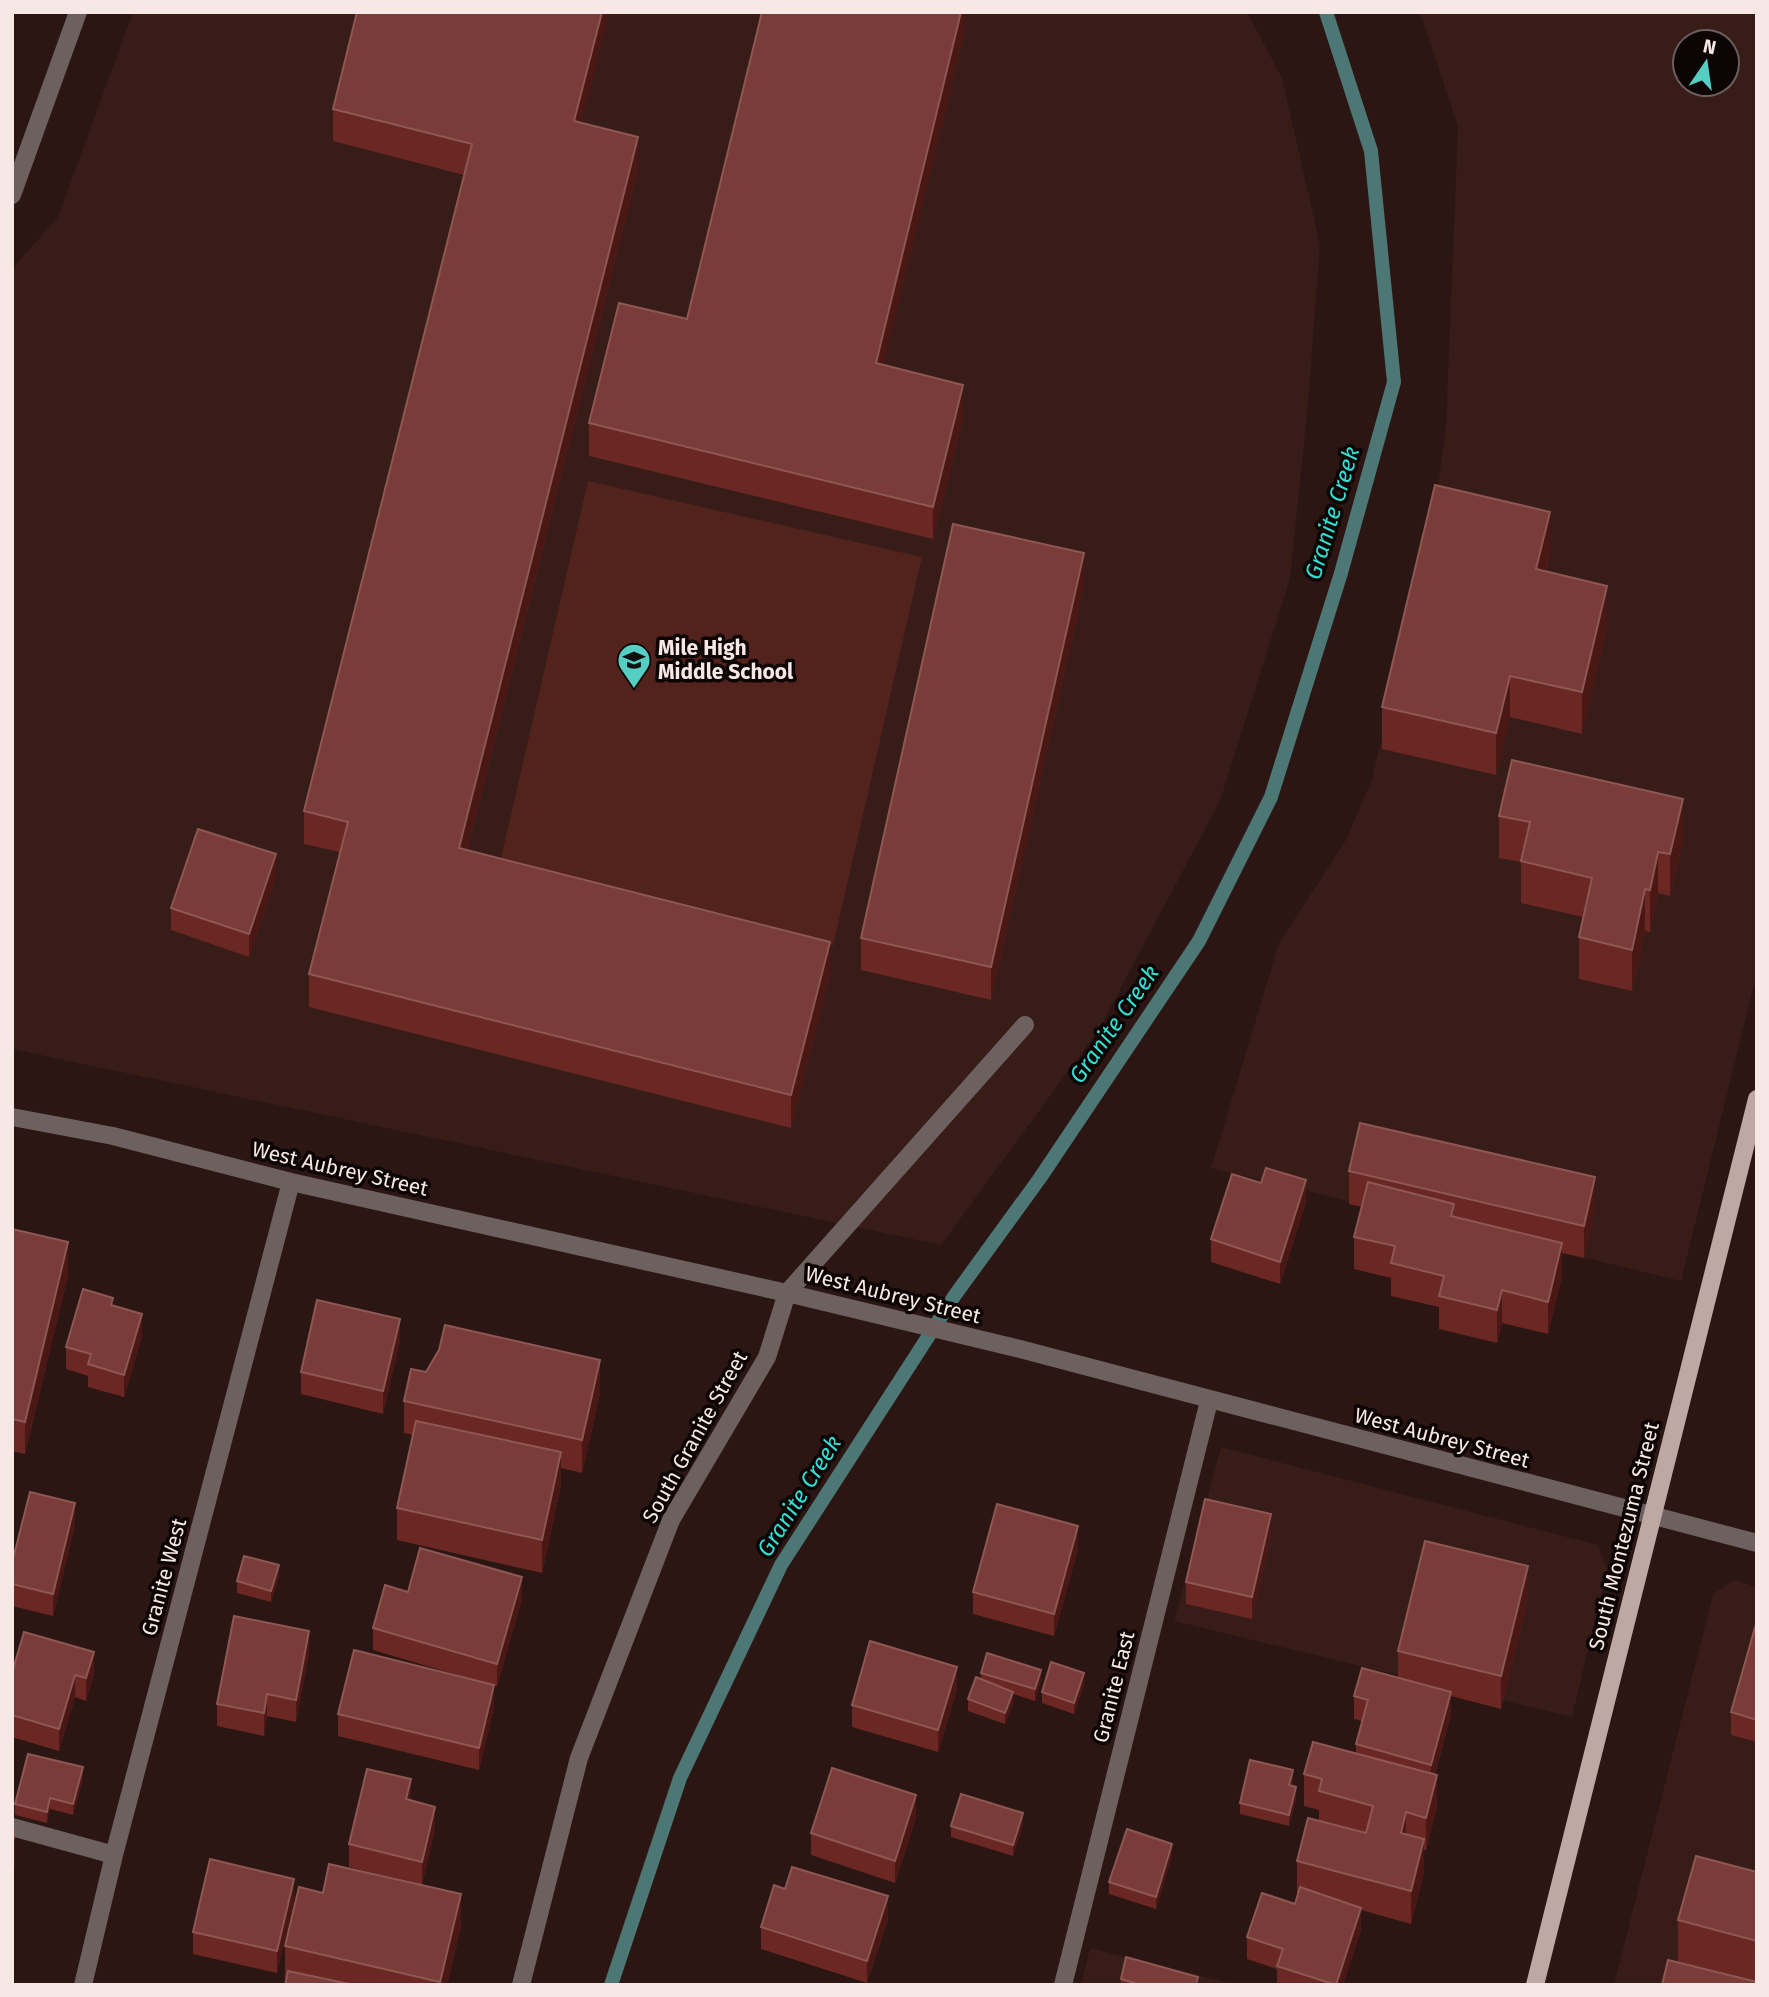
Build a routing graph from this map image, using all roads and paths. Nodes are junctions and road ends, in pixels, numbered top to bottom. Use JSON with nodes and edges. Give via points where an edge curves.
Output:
{"nodes":[{"id":1,"x":78,"y":12,"type":"edge"},
{"id":2,"x":12,"y":195,"type":"edge"},
{"id":3,"x":1025,"y":1025,"type":"dead end"},
{"id":4,"x":1757,"y":1099,"type":"edge"},
{"id":5,"x":12,"y":1117,"type":"edge"},
{"id":6,"x":291,"y":1182,"type":"junction"},
{"id":7,"x":788,"y":1293,"type":"junction"},
{"id":8,"x":1209,"y":1401,"type":"junction"},
{"id":9,"x":1652,"y":1516,"type":"junction"},
{"id":10,"x":1757,"y":1543,"type":"edge"},
{"id":11,"x":12,"y":1828,"type":"edge"},
{"id":12,"x":114,"y":1855,"type":"junction"},
{"id":13,"x":83,"y":1985,"type":"edge"},
{"id":14,"x":521,"y":1985,"type":"edge"},
{"id":15,"x":1063,"y":1985,"type":"edge"},
{"id":16,"x":1535,"y":1985,"type":"edge"}],
"edges":[{"from":1,"to":2,"type":"street"},
{"from":3,"to":7,"type":"street","name":"South Granite Street"},
{"from":4,"to":9,"type":"main road","name":"South Montezuma Street"},
{"from":5,"to":6,"type":"street","name":"West Aubrey Street","via":[[113,1136]]},
{"from":6,"to":7,"type":"street","name":"West Aubrey Street"},
{"from":6,"to":12,"type":"street","name":"Granite West"},
{"from":7,"to":8,"type":"street","name":"West Aubrey Street"},
{"from":7,"to":14,"type":"street","name":"South Granite Street","via":[[767,1357],[671,1520],[579,1758]]},
{"from":8,"to":9,"type":"street","name":"West Aubrey Street"},
{"from":8,"to":15,"type":"street","name":"Granite East"},
{"from":9,"to":10,"type":"street","name":"West Aubrey Street"},
{"from":9,"to":16,"type":"main road","name":"South Montezuma Street"},
{"from":11,"to":12,"type":"street"},
{"from":12,"to":13,"type":"street","name":"Granite West"}]}
